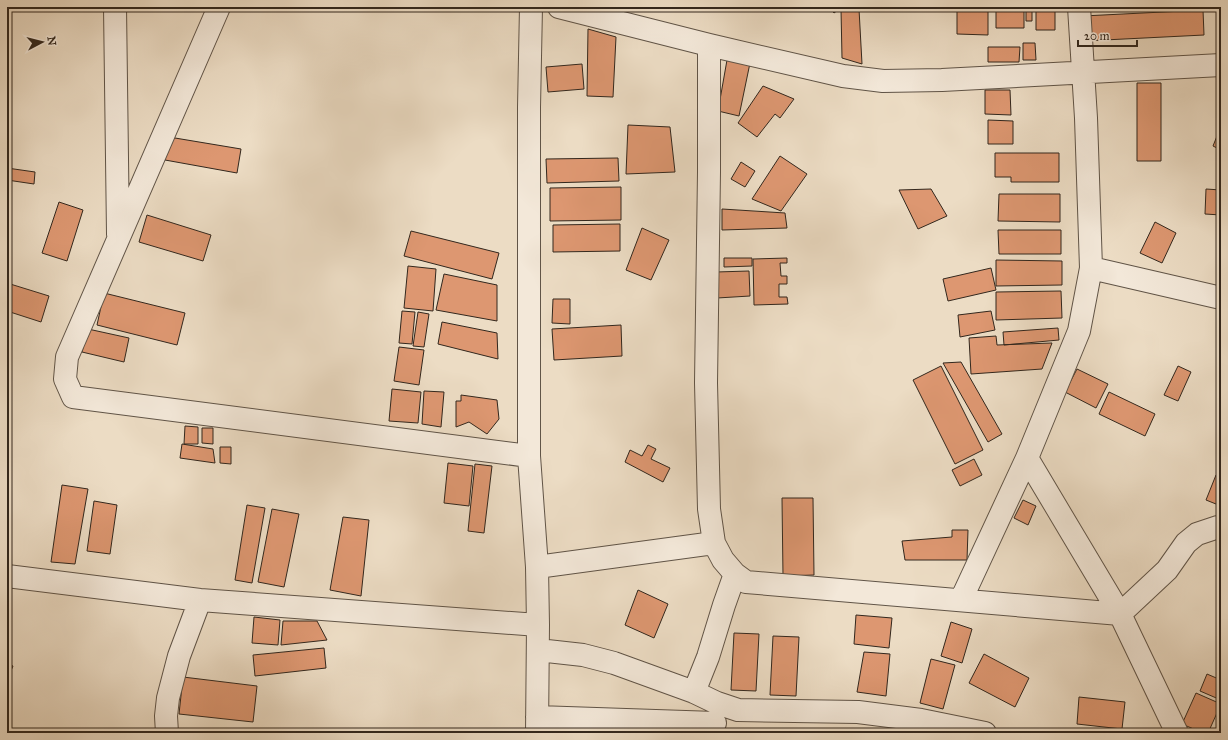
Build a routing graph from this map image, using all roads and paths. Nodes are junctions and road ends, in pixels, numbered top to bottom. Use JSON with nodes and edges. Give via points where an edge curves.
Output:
{"nodes":[{"id":1,"x":115,"y":7,"type":"edge"},
{"id":2,"x":219,"y":7,"type":"edge"},
{"id":3,"x":531,"y":7,"type":"edge"},
{"id":4,"x":559,"y":7,"type":"edge"},
{"id":5,"x":1079,"y":7,"type":"edge"},
{"id":6,"x":709,"y":45,"type":"junction"},
{"id":7,"x":1221,"y":65,"type":"edge"},
{"id":8,"x":1083,"y":72,"type":"junction"},
{"id":9,"x":118,"y":241,"type":"junction"},
{"id":10,"x":1091,"y":268,"type":"junction"},
{"id":11,"x":1221,"y":298,"type":"edge"},
{"id":12,"x":529,"y":456,"type":"junction"},
{"id":13,"x":1027,"y":458,"type":"junction"},
{"id":14,"x":1221,"y":527,"type":"edge"},
{"id":15,"x":714,"y":543,"type":"junction"},
{"id":16,"x":537,"y":566,"type":"junction"},
{"id":17,"x":735,"y":574,"type":"junction"},
{"id":18,"x":7,"y":576,"type":"edge"},
{"id":19,"x":200,"y":600,"type":"junction"},
{"id":20,"x":961,"y":600,"type":"junction"},
{"id":21,"x":1120,"y":614,"type":"junction"},
{"id":22,"x":538,"y":625,"type":"junction"},
{"id":23,"x":538,"y":650,"type":"junction"},
{"id":24,"x":694,"y":692,"type":"junction"},
{"id":25,"x":715,"y":720,"type":"edge"},
{"id":26,"x":537,"y":725,"type":"edge"},
{"id":27,"x":167,"y":733,"type":"edge"},
{"id":28,"x":985,"y":733,"type":"edge"},
{"id":29,"x":1177,"y":733,"type":"edge"}],
"edges":[{"from":1,"to":9,"type":"street"},
{"from":2,"to":9,"type":"street"},
{"from":3,"to":12,"type":"street"},
{"from":4,"to":6,"type":"street"},
{"from":5,"to":8,"type":"street"},
{"from":6,"to":8,"type":"street","via":[[842,76],[883,81]]},
{"from":6,"to":15,"type":"street","via":[[706,383],[709,509]]},
{"from":7,"to":8,"type":"street"},
{"from":8,"to":10,"type":"street"},
{"from":9,"to":12,"type":"street","via":[[67,357],[66,379],[74,397]]},
{"from":10,"to":11,"type":"street"},
{"from":10,"to":13,"type":"street","via":[[1079,331]]},
{"from":12,"to":16,"type":"street"},
{"from":13,"to":20,"type":"street"},
{"from":13,"to":21,"type":"street"},
{"from":14,"to":21,"type":"street","via":[[1197,534],[1186,543],[1167,570]]},
{"from":15,"to":16,"type":"street"},
{"from":15,"to":17,"type":"street","via":[[723,560]]},
{"from":16,"to":22,"type":"street"},
{"from":17,"to":20,"type":"street","via":[[746,582]]},
{"from":17,"to":24,"type":"street"},
{"from":18,"to":19,"type":"street"},
{"from":19,"to":22,"type":"street"},
{"from":19,"to":27,"type":"street","via":[[179,656],[168,698]]},
{"from":20,"to":21,"type":"street"},
{"from":21,"to":29,"type":"street"},
{"from":22,"to":23,"type":"street"},
{"from":23,"to":24,"type":"street","via":[[583,655],[614,663]]},
{"from":23,"to":26,"type":"street"},
{"from":24,"to":25,"type":"street"},
{"from":25,"to":26,"type":"street"},
{"from":25,"to":28,"type":"street","via":[[738,710],[858,712],[921,720]]}]}
